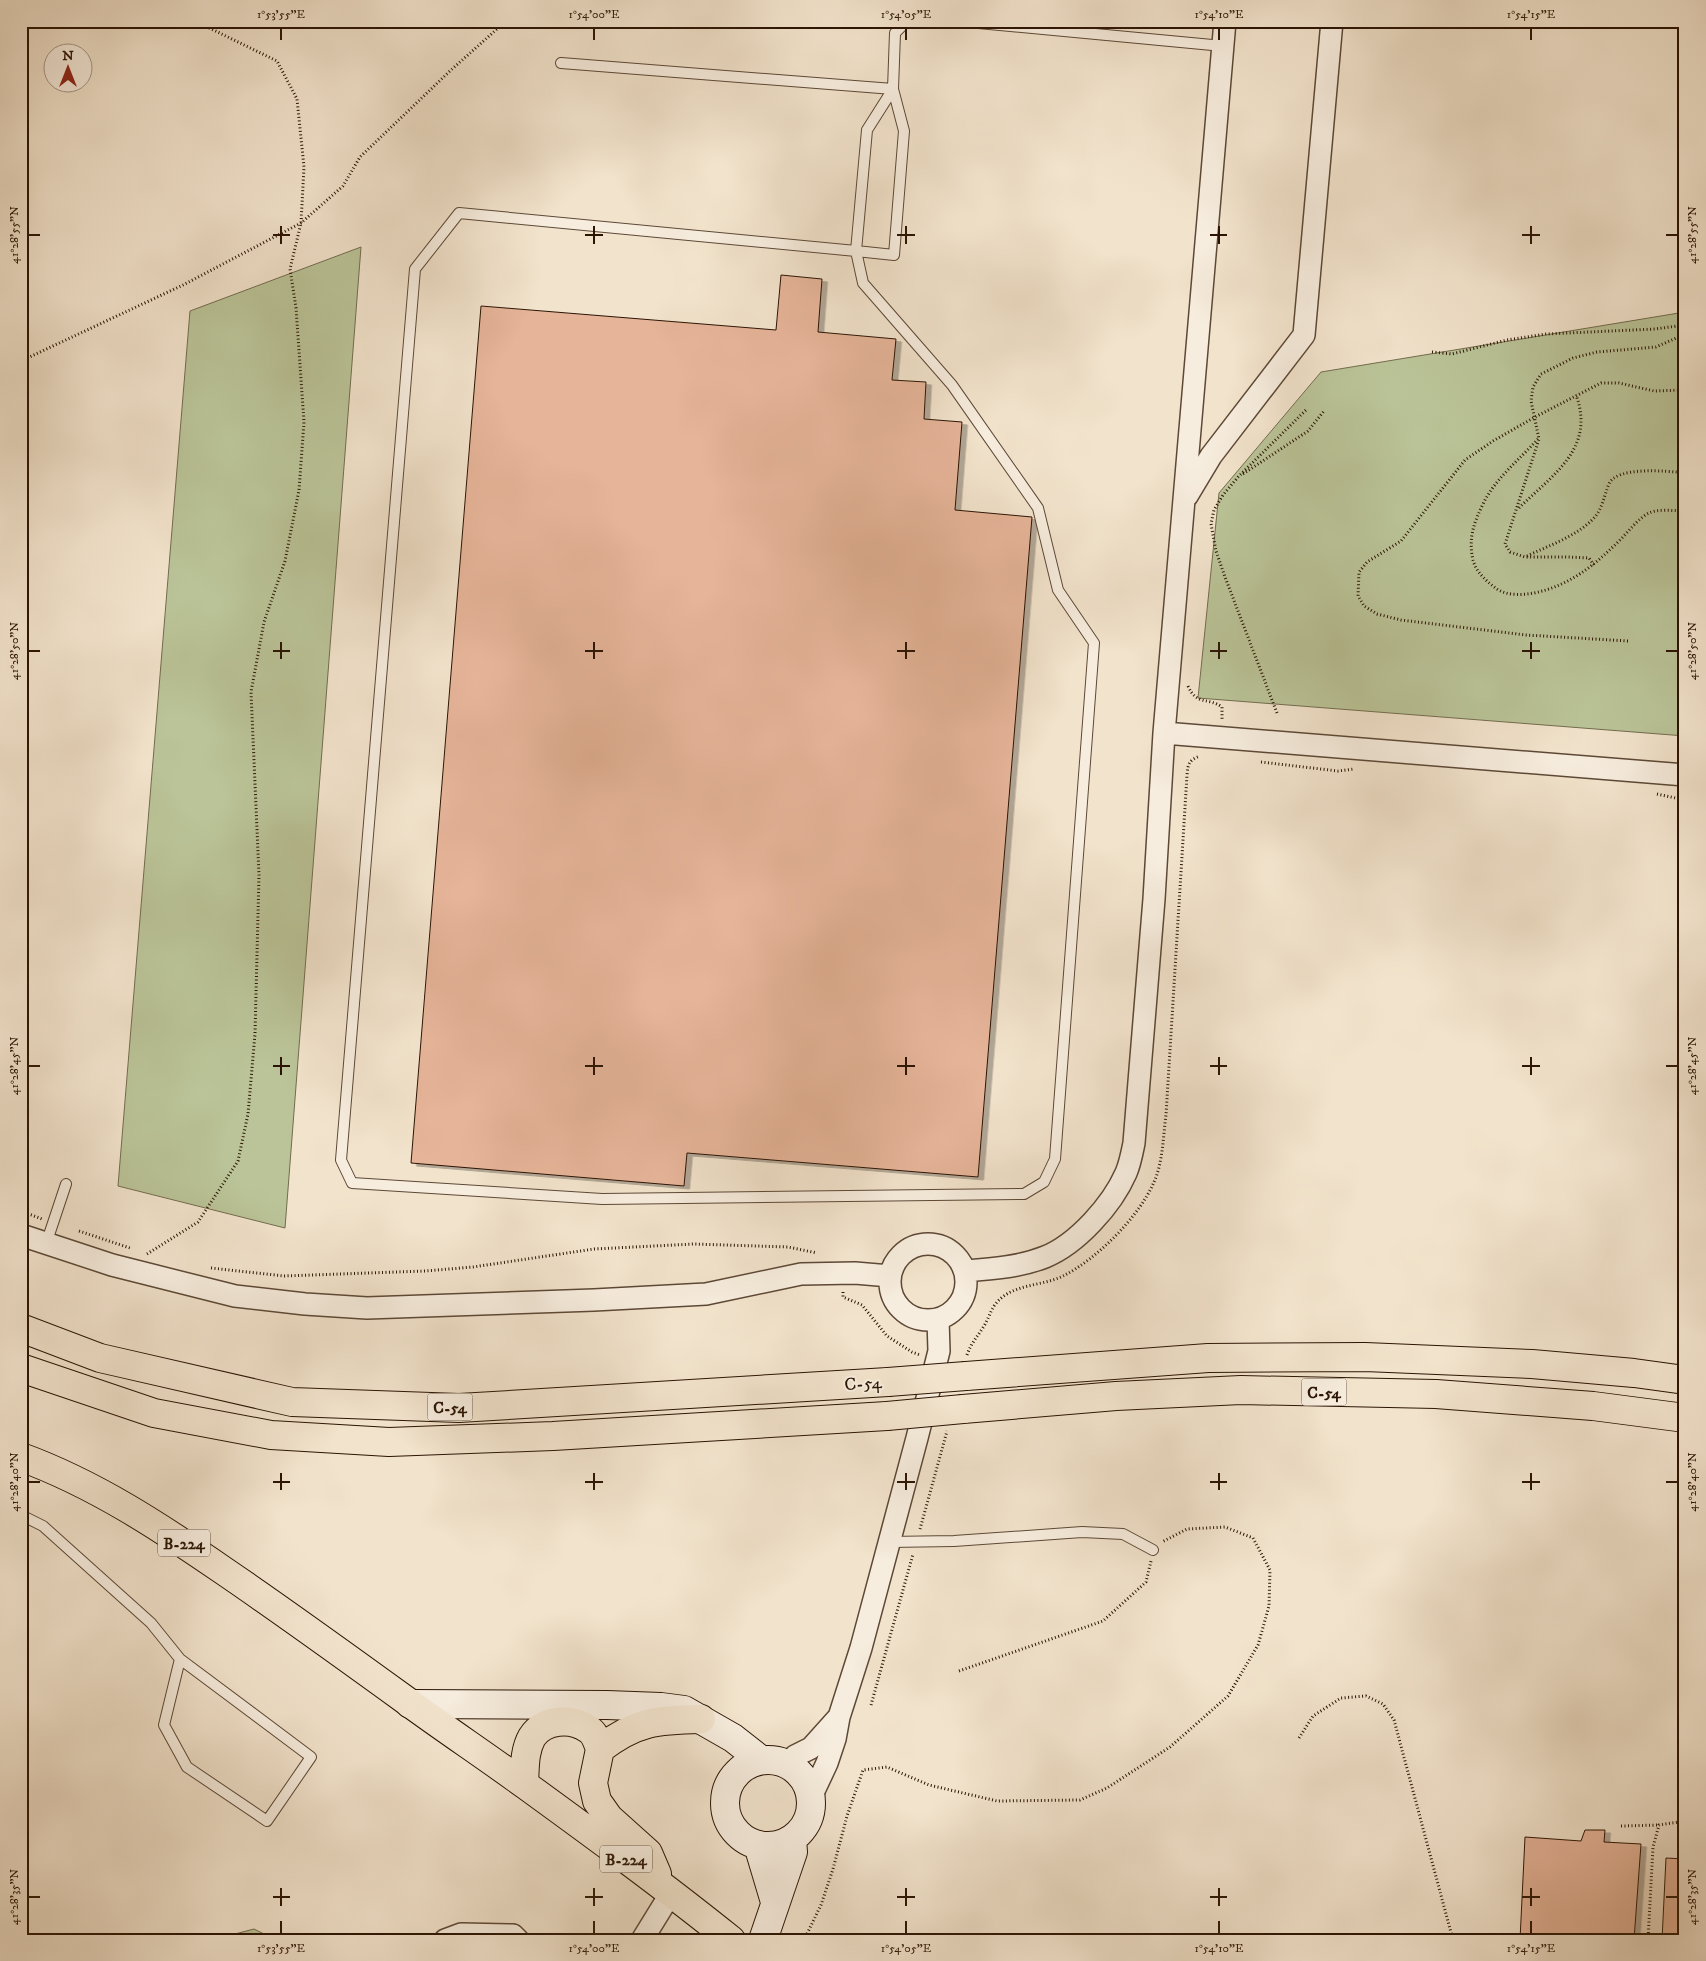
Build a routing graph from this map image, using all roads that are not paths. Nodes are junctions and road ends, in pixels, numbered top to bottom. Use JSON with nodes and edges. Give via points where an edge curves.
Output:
{"nodes":[{"id":1,"x":907,"y":21,"type":"edge"},
{"id":2,"x":957,"y":21,"type":"edge"},
{"id":3,"x":1225,"y":21,"type":"edge"},
{"id":4,"x":1332,"y":21,"type":"edge"},
{"id":5,"x":1223,"y":46,"type":"junction"},
{"id":6,"x":561,"y":63,"type":"dead end"},
{"id":7,"x":892,"y":89,"type":"junction"},
{"id":8,"x":856,"y":251,"type":"junction"},
{"id":9,"x":1185,"y":501,"type":"junction"},
{"id":10,"x":1164,"y":733,"type":"junction"},
{"id":11,"x":1685,"y":775,"type":"edge"},
{"id":12,"x":66,"y":1184,"type":"dead end"},
{"id":13,"x":21,"y":1235,"type":"edge"},
{"id":14,"x":46,"y":1244,"type":"junction"},
{"id":15,"x":965,"y":1271,"type":"junction"},
{"id":16,"x":890,"y":1276,"type":"junction"},
{"id":17,"x":938,"y":1319,"type":"junction"},
{"id":18,"x":21,"y":1328,"type":"edge"},
{"id":19,"x":21,"y":1368,"type":"edge"},
{"id":20,"x":1685,"y":1380,"type":"edge"},
{"id":21,"x":1685,"y":1418,"type":"edge"},
{"id":22,"x":21,"y":1458,"type":"edge"},
{"id":23,"x":21,"y":1515,"type":"edge"},
{"id":24,"x":889,"y":1542,"type":"junction"},
{"id":25,"x":1154,"y":1550,"type":"road end"},
{"id":26,"x":180,"y":1659,"type":"junction"},
{"id":27,"x":410,"y":1704,"type":"junction"},
{"id":28,"x":839,"y":1717,"type":"junction"},
{"id":29,"x":711,"y":1725,"type":"junction"},
{"id":30,"x":600,"y":1748,"type":"junction"},
{"id":31,"x":761,"y":1760,"type":"junction"},
{"id":32,"x":789,"y":1764,"type":"junction"},
{"id":33,"x":730,"y":1782,"type":"junction"},
{"id":34,"x":524,"y":1784,"type":"junction"},
{"id":35,"x":812,"y":1795,"type":"junction"},
{"id":36,"x":792,"y":1840,"type":"junction"},
{"id":37,"x":758,"y":1845,"type":"junction"},
{"id":38,"x":666,"y":1889,"type":"junction"},
{"id":39,"x":775,"y":1902,"type":"junction"},
{"id":40,"x":640,"y":1937,"type":"edge"},
{"id":41,"x":730,"y":1938,"type":"edge"},
{"id":42,"x":445,"y":1940,"type":"edge"},
{"id":43,"x":518,"y":1940,"type":"edge"},
{"id":44,"x":763,"y":1940,"type":"edge"}],
"edges":[{"from":1,"to":7,"type":"lane","via":[[895,33]]},
{"from":2,"to":5,"type":"lane"},
{"from":3,"to":5,"type":"street"},
{"from":4,"to":9,"type":"street","via":[[1304,335],[1211,456]]},
{"from":5,"to":9,"type":"street"},
{"from":6,"to":7,"type":"lane"},
{"from":7,"to":8,"type":"lane","via":[[867,130]]},
{"from":7,"to":8,"type":"lane","via":[[904,131],[894,255]]},
{"from":8,"to":8,"type":"lane","via":[[459,213],[415,270],[341,1160],[352,1182],[602,1199],[1024,1194],[1044,1182],[1055,1159],[1094,643],[1058,590],[1038,508],[952,385],[863,283]]},
{"from":9,"to":10,"type":"street"},
{"from":10,"to":11,"type":"street"},
{"from":10,"to":15,"type":"street","via":[[1134,1143],[1126,1173],[1110,1200],[1071,1243],[1045,1257],[1006,1267]]},
{"from":12,"to":14,"type":"lane"},
{"from":13,"to":14,"type":"street"},
{"from":14,"to":16,"type":"street","via":[[112,1265],[235,1296],[367,1308],[706,1294],[801,1274]]},
{"from":15,"to":16,"type":"street","via":[[960,1259],[950,1250],[939,1244],[926,1243],[902,1253]]},
{"from":15,"to":17,"type":"street","via":[[964,1295],[954,1310]]},
{"from":16,"to":17,"type":"street","via":[[894,1301],[902,1310],[913,1317]]},
{"from":17,"to":24,"type":"street","via":[[939,1351]]},
{"from":18,"to":20,"type":"main road","name":"C-54","number":"C-54","bridge":true,"via":[[100,1358],[292,1402],[459,1408],[888,1382],[966,1368],[1208,1358],[1365,1357],[1532,1364]]},
{"from":19,"to":21,"type":"main road","name":"C-54","number":"C-54","bridge":true,"via":[[154,1413],[271,1435],[389,1442],[563,1436],[887,1416],[956,1417],[1116,1396],[1241,1390],[1436,1394],[1593,1406]]},
{"from":22,"to":27,"type":"main road","number":"B-224","via":[[51,1468],[108,1496],[193,1549]]},
{"from":23,"to":26,"type":"lane","via":[[44,1526],[151,1622]]},
{"from":24,"to":25,"type":"lane","via":[[1082,1532],[1123,1534]]},
{"from":24,"to":28,"type":"street"},
{"from":26,"to":26,"type":"lane","via":[[164,1725],[187,1767],[267,1822],[310,1758]]},
{"from":27,"to":29,"type":"main road","via":[[661,1707],[684,1710]]},
{"from":27,"to":34,"type":"main road","number":"B-224"},
{"from":28,"to":32,"type":"street","via":[[811,1748],[795,1756]]},
{"from":28,"to":35,"type":"street","via":[[827,1763]]},
{"from":29,"to":30,"type":"main road","via":[[658,1720],[618,1734]]},
{"from":29,"to":31,"type":"main road"},
{"from":29,"to":33,"type":"main road","via":[[728,1765]]},
{"from":30,"to":34,"type":"main road","via":[[589,1729],[575,1722],[557,1721],[544,1725],[532,1736],[526,1752]]},
{"from":30,"to":38,"type":"main road","via":[[593,1783],[597,1801],[609,1818],[648,1853]]},
{"from":31,"to":32,"type":"main road","via":[[775,1759]]},
{"from":31,"to":33,"type":"main road","via":[[748,1764]]},
{"from":32,"to":35,"type":"main road","via":[[800,1772]]},
{"from":33,"to":37,"type":"main road","via":[[725,1794],[728,1820],[745,1840]]},
{"from":34,"to":38,"type":"main road","number":"B-224"},
{"from":35,"to":36,"type":"main road","via":[[808,1820]]},
{"from":36,"to":37,"type":"main road","via":[[770,1846]]},
{"from":36,"to":39,"type":"main road","via":[[793,1852]]},
{"from":37,"to":39,"type":"main road"},
{"from":38,"to":40,"type":"street"},
{"from":38,"to":41,"type":"main road","number":"B-224"},
{"from":39,"to":44,"type":"main road"},
{"from":42,"to":43,"type":"street","via":[[461,1934],[512,1935]]}]}
